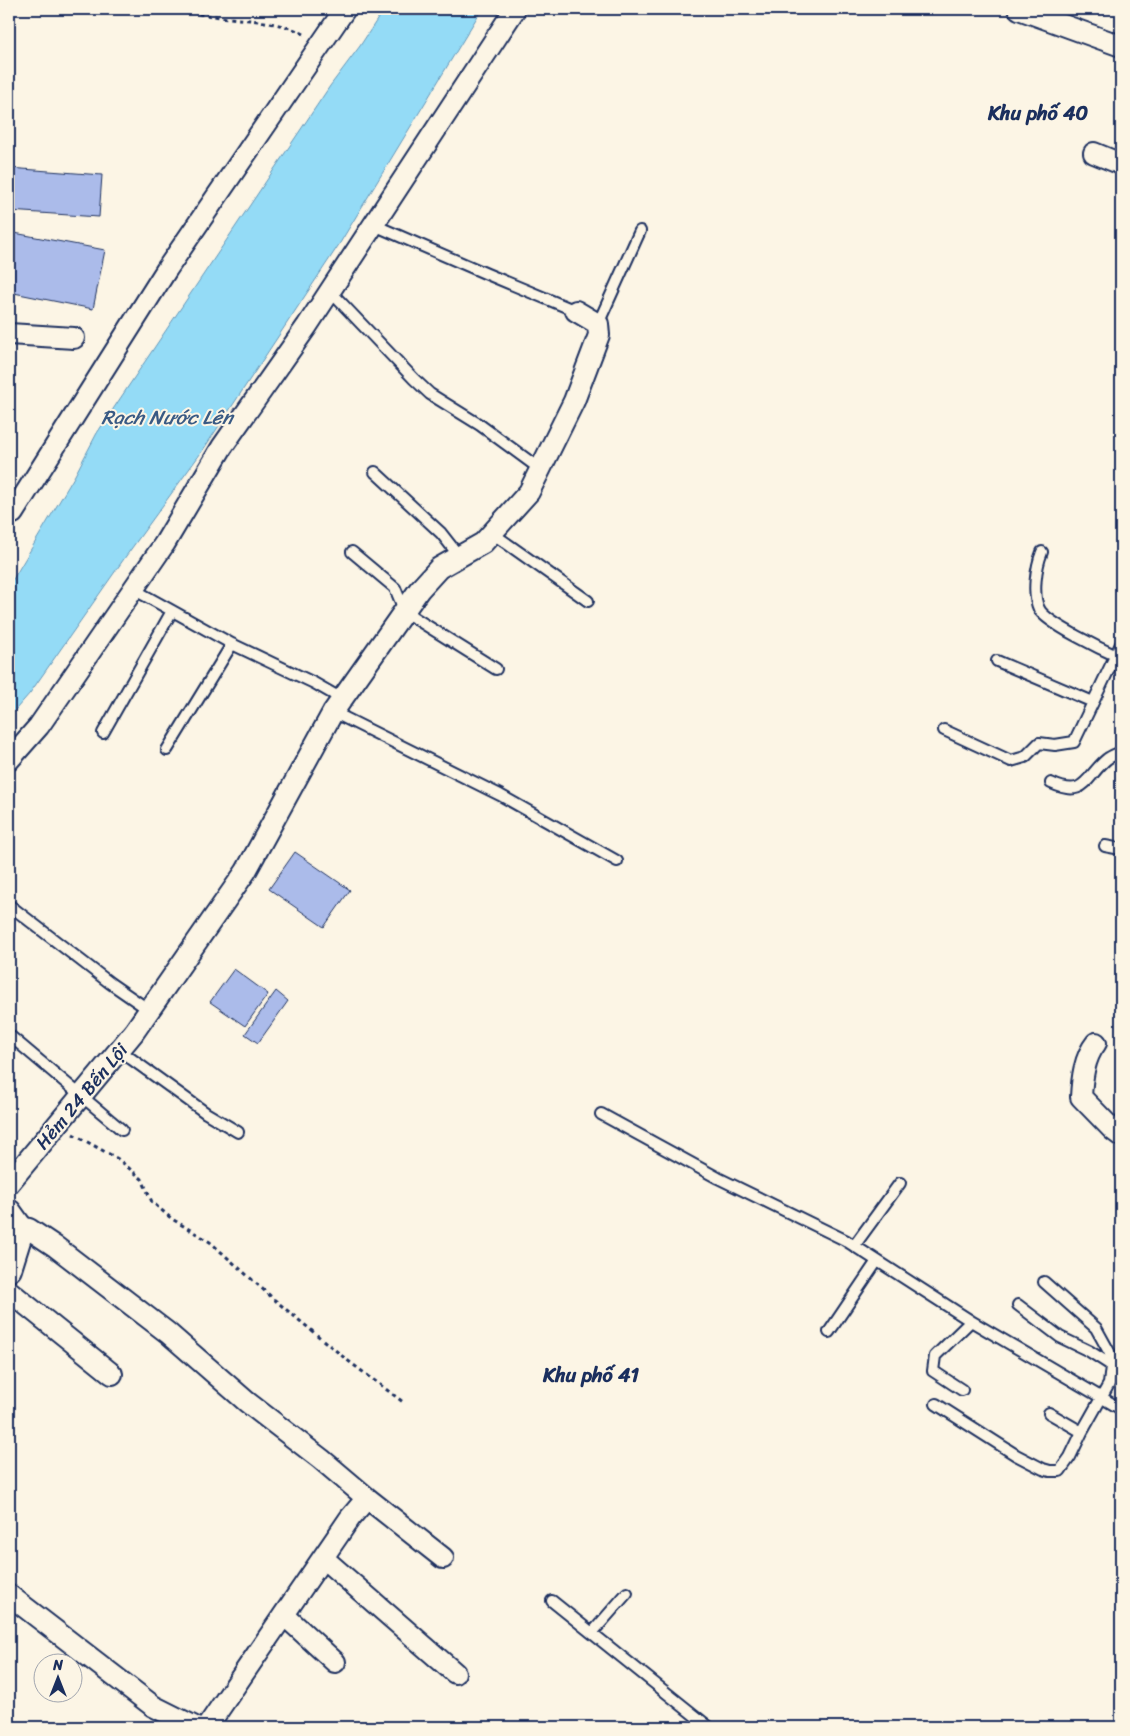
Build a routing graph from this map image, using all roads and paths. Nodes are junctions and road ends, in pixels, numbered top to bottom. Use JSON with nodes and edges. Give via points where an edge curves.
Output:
{"nodes":[{"id":1,"x":175,"y":9,"type":"edge"},
{"id":2,"x":345,"y":9,"type":"edge"},
{"id":3,"x":515,"y":9,"type":"edge"},
{"id":4,"x":1019,"y":9,"type":"edge"},
{"id":5,"x":1067,"y":17,"type":"edge"},
{"id":6,"x":322,"y":43,"type":"junction"},
{"id":7,"x":1121,"y":46,"type":"edge"},
{"id":8,"x":1094,"y":154,"type":"dead end"},
{"id":9,"x":1121,"y":164,"type":"edge"},
{"id":10,"x":374,"y":225,"type":"junction"},
{"id":11,"x":640,"y":231,"type":"dead end"},
{"id":12,"x":330,"y":291,"type":"junction"},
{"id":13,"x":576,"y":311,"type":"joint"},
{"id":14,"x":598,"y":324,"type":"junction"},
{"id":15,"x":9,"y":334,"type":"edge"},
{"id":16,"x":74,"y":338,"type":"dead end"},
{"id":17,"x":540,"y":469,"type":"junction"},
{"id":18,"x":375,"y":472,"type":"dead end"},
{"id":19,"x":9,"y":506,"type":"edge"},
{"id":20,"x":492,"y":533,"type":"junction"},
{"id":21,"x":352,"y":552,"type":"dead end"},
{"id":22,"x":1042,"y":552,"type":"dead end"},
{"id":23,"x":459,"y":556,"type":"junction"},
{"id":24,"x":133,"y":589,"type":"junction"},
{"id":25,"x":588,"y":601,"type":"dead end"},
{"id":26,"x":172,"y":611,"type":"junction"},
{"id":27,"x":405,"y":612,"type":"junction"},
{"id":28,"x":232,"y":644,"type":"junction"},
{"id":29,"x":1121,"y":644,"type":"edge"},
{"id":30,"x":1119,"y":657,"type":"edge"},
{"id":31,"x":998,"y":661,"type":"dead end"},
{"id":32,"x":496,"y":669,"type":"dead end"},
{"id":33,"x":1093,"y":702,"type":"junction"},
{"id":34,"x":337,"y":706,"type":"junction"},
{"id":35,"x":944,"y":730,"type":"dead end"},
{"id":36,"x":103,"y":733,"type":"dead end"},
{"id":37,"x":166,"y":750,"type":"dead end"},
{"id":38,"x":1121,"y":752,"type":"edge"},
{"id":39,"x":9,"y":760,"type":"edge"},
{"id":40,"x":1050,"y":783,"type":"dead end"},
{"id":41,"x":1105,"y":846,"type":"dead end"},
{"id":42,"x":1121,"y":849,"type":"edge"},
{"id":43,"x":617,"y":861,"type":"dead end"},
{"id":44,"x":9,"y":906,"type":"edge"},
{"id":45,"x":149,"y":1010,"type":"junction"},
{"id":46,"x":9,"y":1035,"type":"edge"},
{"id":47,"x":1096,"y":1043,"type":"dead end"},
{"id":48,"x":119,"y":1050,"type":"junction"},
{"id":49,"x":80,"y":1097,"type":"junction"},
{"id":50,"x":601,"y":1114,"type":"dead end"},
{"id":51,"x":58,"y":1124,"type":"junction"},
{"id":52,"x":122,"y":1130,"type":"dead end"},
{"id":53,"x":238,"y":1132,"type":"dead end"},
{"id":54,"x":1121,"y":1136,"type":"edge"},
{"id":55,"x":9,"y":1183,"type":"edge"},
{"id":56,"x":900,"y":1183,"type":"dead end"},
{"id":57,"x":14,"y":1218,"type":"edge"},
{"id":58,"x":854,"y":1246,"type":"junction"},
{"id":59,"x":877,"y":1261,"type":"junction"},
{"id":60,"x":9,"y":1269,"type":"edge"},
{"id":61,"x":1044,"y":1282,"type":"dead end"},
{"id":62,"x":9,"y":1291,"type":"edge"},
{"id":63,"x":1018,"y":1306,"type":"dead end"},
{"id":64,"x":971,"y":1321,"type":"junction"},
{"id":65,"x":829,"y":1332,"type":"dead end"},
{"id":66,"x":1111,"y":1365,"type":"junction"},
{"id":67,"x":112,"y":1374,"type":"dead end"},
{"id":68,"x":962,"y":1390,"type":"dead end"},
{"id":69,"x":1101,"y":1397,"type":"junction"},
{"id":70,"x":403,"y":1402,"type":"dead end"},
{"id":71,"x":936,"y":1404,"type":"dead end"},
{"id":72,"x":1121,"y":1409,"type":"edge"},
{"id":73,"x":1049,"y":1413,"type":"dead end"},
{"id":74,"x":1082,"y":1432,"type":"junction"},
{"id":75,"x":367,"y":1498,"type":"junction"},
{"id":76,"x":323,"y":1558,"type":"junction"},
{"id":77,"x":443,"y":1558,"type":"dead end"},
{"id":78,"x":627,"y":1593,"type":"dead end"},
{"id":79,"x":9,"y":1595,"type":"edge"},
{"id":80,"x":552,"y":1601,"type":"dead end"},
{"id":81,"x":284,"y":1615,"type":"junction"},
{"id":82,"x":592,"y":1633,"type":"junction"},
{"id":83,"x":334,"y":1662,"type":"dead end"},
{"id":84,"x":455,"y":1673,"type":"dead end"},
{"id":85,"x":195,"y":1727,"type":"edge"},
{"id":86,"x":207,"y":1727,"type":"edge"},
{"id":87,"x":709,"y":1727,"type":"edge"}],
"edges":[{"from":1,"to":6,"type":"path","via":[[292,28]]},
{"from":2,"to":6,"type":"street"},
{"from":3,"to":10,"type":"street"},
{"from":4,"to":5,"type":"street"},
{"from":5,"to":7,"type":"street"},
{"from":6,"to":19,"type":"street","via":[[167,269],[13,513]]},
{"from":8,"to":9,"type":"street"},
{"from":10,"to":12,"type":"street"},
{"from":10,"to":13,"type":"lane"},
{"from":11,"to":14,"type":"lane"},
{"from":12,"to":17,"type":"lane","via":[[430,394],[480,425]]},
{"from":12,"to":24,"type":"street","via":[[222,448],[165,543]]},
{"from":13,"to":14,"type":"street"},
{"from":14,"to":17,"type":"street","name":"Hẻm 24 Bến Lội","via":[[599,335],[574,401]]},
{"from":15,"to":16,"type":"street"},
{"from":17,"to":20,"type":"street","name":"Hẻm 24 Bến Lội","via":[[529,492]]},
{"from":18,"to":23,"type":"lane","via":[[442,533]]},
{"from":20,"to":23,"type":"street","name":"Hẻm 24 Bến Lội","via":[[483,543]]},
{"from":20,"to":25,"type":"lane"},
{"from":21,"to":27,"type":"lane","via":[[395,588]]},
{"from":22,"to":30,"type":"lane","via":[[1035,585],[1039,609],[1053,622]]},
{"from":23,"to":27,"type":"street","name":"Hẻm 24 Bến Lội","via":[[438,568]]},
{"from":24,"to":26,"type":"lane"},
{"from":24,"to":39,"type":"street","via":[[39,726]]},
{"from":26,"to":28,"type":"lane"},
{"from":26,"to":36,"type":"lane"},
{"from":27,"to":32,"type":"lane"},
{"from":27,"to":34,"type":"street","name":"Hẻm 24 Bến Lội"},
{"from":28,"to":34,"type":"lane","via":[[314,683]]},
{"from":28,"to":37,"type":"lane"},
{"from":29,"to":30,"type":"lane"},
{"from":30,"to":33,"type":"lane"},
{"from":31,"to":33,"type":"lane"},
{"from":33,"to":35,"type":"lane","via":[[1074,742],[1039,743],[1025,757],[1011,761]]},
{"from":34,"to":43,"type":"lane"},
{"from":34,"to":45,"type":"street","name":"Hẻm 24 Bến Lội","via":[[246,870]]},
{"from":38,"to":40,"type":"lane","via":[[1107,759],[1078,788],[1061,788]]},
{"from":41,"to":42,"type":"lane"},
{"from":44,"to":45,"type":"lane"},
{"from":45,"to":48,"type":"street","name":"Hẻm 24 Bến Lội"},
{"from":46,"to":49,"type":"lane"},
{"from":47,"to":54,"type":"street","via":[[1082,1077],[1081,1097]]},
{"from":48,"to":49,"type":"street","name":"Hẻm 24 Bến Lội"},
{"from":48,"to":53,"type":"lane","via":[[206,1113]]},
{"from":49,"to":51,"type":"street","name":"Hẻm 24 Bến Lội"},
{"from":49,"to":52,"type":"lane"},
{"from":50,"to":58,"type":"lane","via":[[718,1178]]},
{"from":51,"to":55,"type":"street","name":"Hẻm 24 Bến Lội"},
{"from":51,"to":70,"type":"path","via":[[118,1159],[142,1179],[152,1202],[172,1219],[210,1242],[312,1331]]},
{"from":56,"to":58,"type":"lane"},
{"from":57,"to":60,"type":"street","via":[[20,1234]]},
{"from":57,"to":75,"type":"street","via":[[168,1333],[247,1402]]},
{"from":58,"to":59,"type":"lane"},
{"from":59,"to":64,"type":"lane"},
{"from":59,"to":65,"type":"lane"},
{"from":61,"to":66,"type":"lane","via":[[1096,1328],[1112,1357]]},
{"from":62,"to":67,"type":"street"},
{"from":63,"to":66,"type":"lane","via":[[1060,1337]]},
{"from":64,"to":68,"type":"lane","via":[[935,1356],[933,1371]]},
{"from":64,"to":69,"type":"lane"},
{"from":66,"to":69,"type":"lane","via":[[1109,1384]]},
{"from":69,"to":72,"type":"lane"},
{"from":69,"to":74,"type":"lane"},
{"from":71,"to":74,"type":"lane","via":[[1016,1454],[1050,1471],[1060,1471]]},
{"from":73,"to":74,"type":"lane"},
{"from":75,"to":76,"type":"street"},
{"from":75,"to":77,"type":"street"},
{"from":76,"to":81,"type":"street"},
{"from":76,"to":84,"type":"street"},
{"from":78,"to":82,"type":"lane"},
{"from":79,"to":85,"type":"street","via":[[153,1706]]},
{"from":80,"to":82,"type":"lane"},
{"from":81,"to":83,"type":"street"},
{"from":81,"to":86,"type":"street"},
{"from":82,"to":87,"type":"lane"}]}
